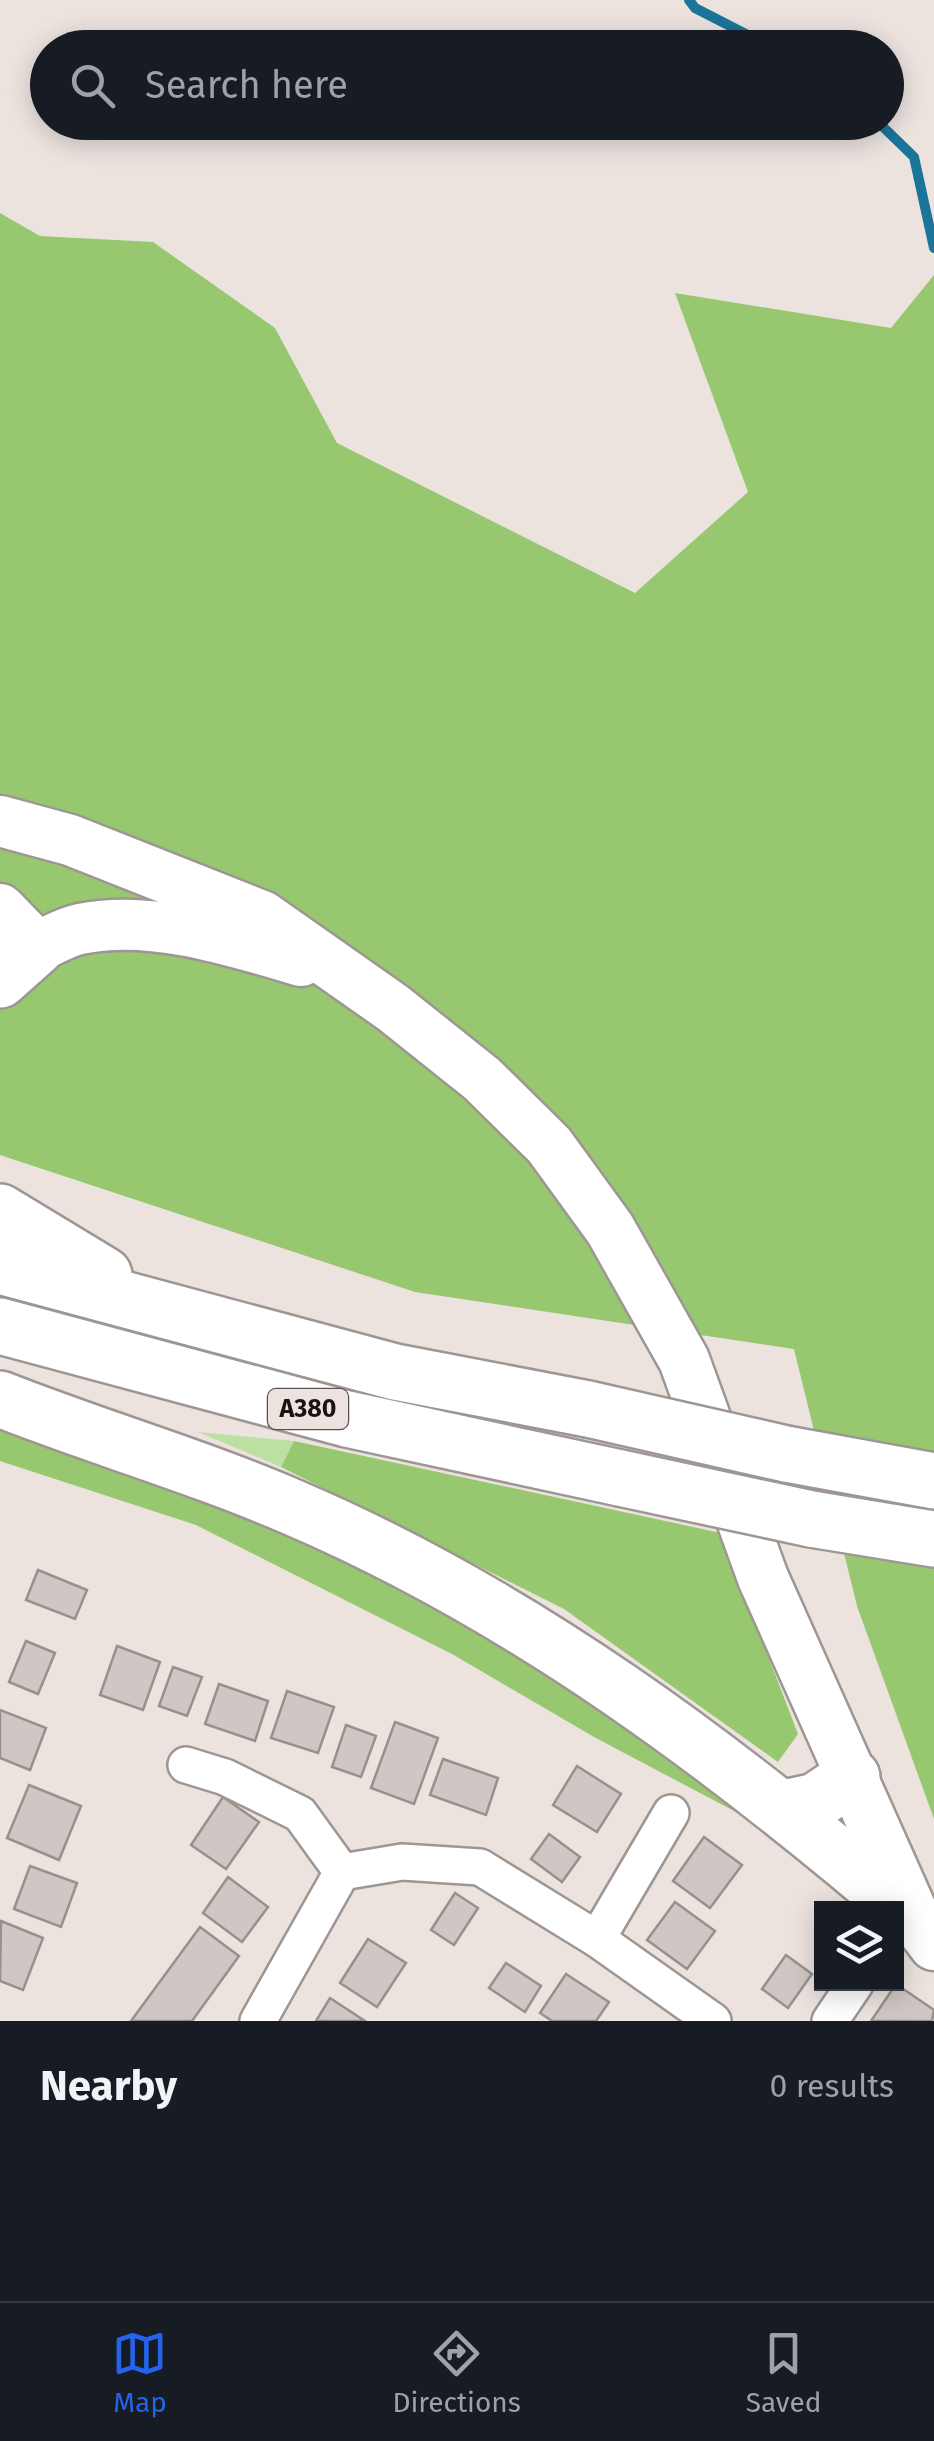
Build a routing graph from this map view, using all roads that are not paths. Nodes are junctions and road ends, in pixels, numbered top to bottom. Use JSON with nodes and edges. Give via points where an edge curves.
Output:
{"nodes":[{"id":1,"x":0,"y":820,"type":"edge"},
{"id":2,"x":12,"y":945,"type":"edge"},
{"id":3,"x":333,"y":970,"type":"junction"},
{"id":4,"x":0,"y":1212,"type":"edge"},
{"id":5,"x":0,"y":1266,"type":"edge"},
{"id":6,"x":178,"y":1316,"type":"junction"},
{"id":7,"x":0,"y":1326,"type":"edge"},
{"id":8,"x":0,"y":1399,"type":"edge"},
{"id":9,"x":934,"y":1481,"type":"edge"},
{"id":10,"x":934,"y":1539,"type":"edge"},
{"id":11,"x":186,"y":1764,"type":"dead end"},
{"id":12,"x":852,"y":1776,"type":"junction"},
{"id":13,"x":784,"y":1808,"type":"junction"},
{"id":14,"x":671,"y":1812,"type":"dead end"},
{"id":15,"x":342,"y":1872,"type":"junction"},
{"id":16,"x":925,"y":1933,"type":"edge"},
{"id":17,"x":598,"y":1940,"type":"junction"},
{"id":18,"x":850,"y":1991,"type":"edge"},
{"id":19,"x":258,"y":2021,"type":"edge"},
{"id":20,"x":713,"y":2021,"type":"edge"},
{"id":21,"x":830,"y":2021,"type":"edge"}],
"edges":[{"from":1,"to":3,"type":"main road","via":[[70,840],[262,916]]},
{"from":2,"to":3,"type":"main road","via":[[128,924]]},
{"from":3,"to":12,"type":"main road","via":[[482,1079],[550,1145],[610,1230],[684,1360],[764,1578]]},
{"from":4,"to":6,"type":"highway"},
{"from":5,"to":6,"type":"highway","number":"A380"},
{"from":6,"to":9,"type":"highway","number":"A380","bridge":true,"via":[[395,1372]]},
{"from":7,"to":10,"type":"highway","number":"A380","bridge":true,"via":[[347,1419],[811,1519]]},
{"from":8,"to":13,"type":"highway","via":[[292,1506],[482,1600],[654,1712]]},
{"from":11,"to":15,"type":"street","via":[[300,1814]]},
{"from":12,"to":13,"type":"highway","via":[[816,1801]]},
{"from":12,"to":16,"type":"main road"},
{"from":13,"to":16,"type":"highway"},
{"from":14,"to":17,"type":"street"},
{"from":15,"to":17,"type":"street","via":[[402,1862],[480,1867]]},
{"from":15,"to":19,"type":"street"},
{"from":17,"to":20,"type":"street"},
{"from":18,"to":21,"type":"street"}]}
